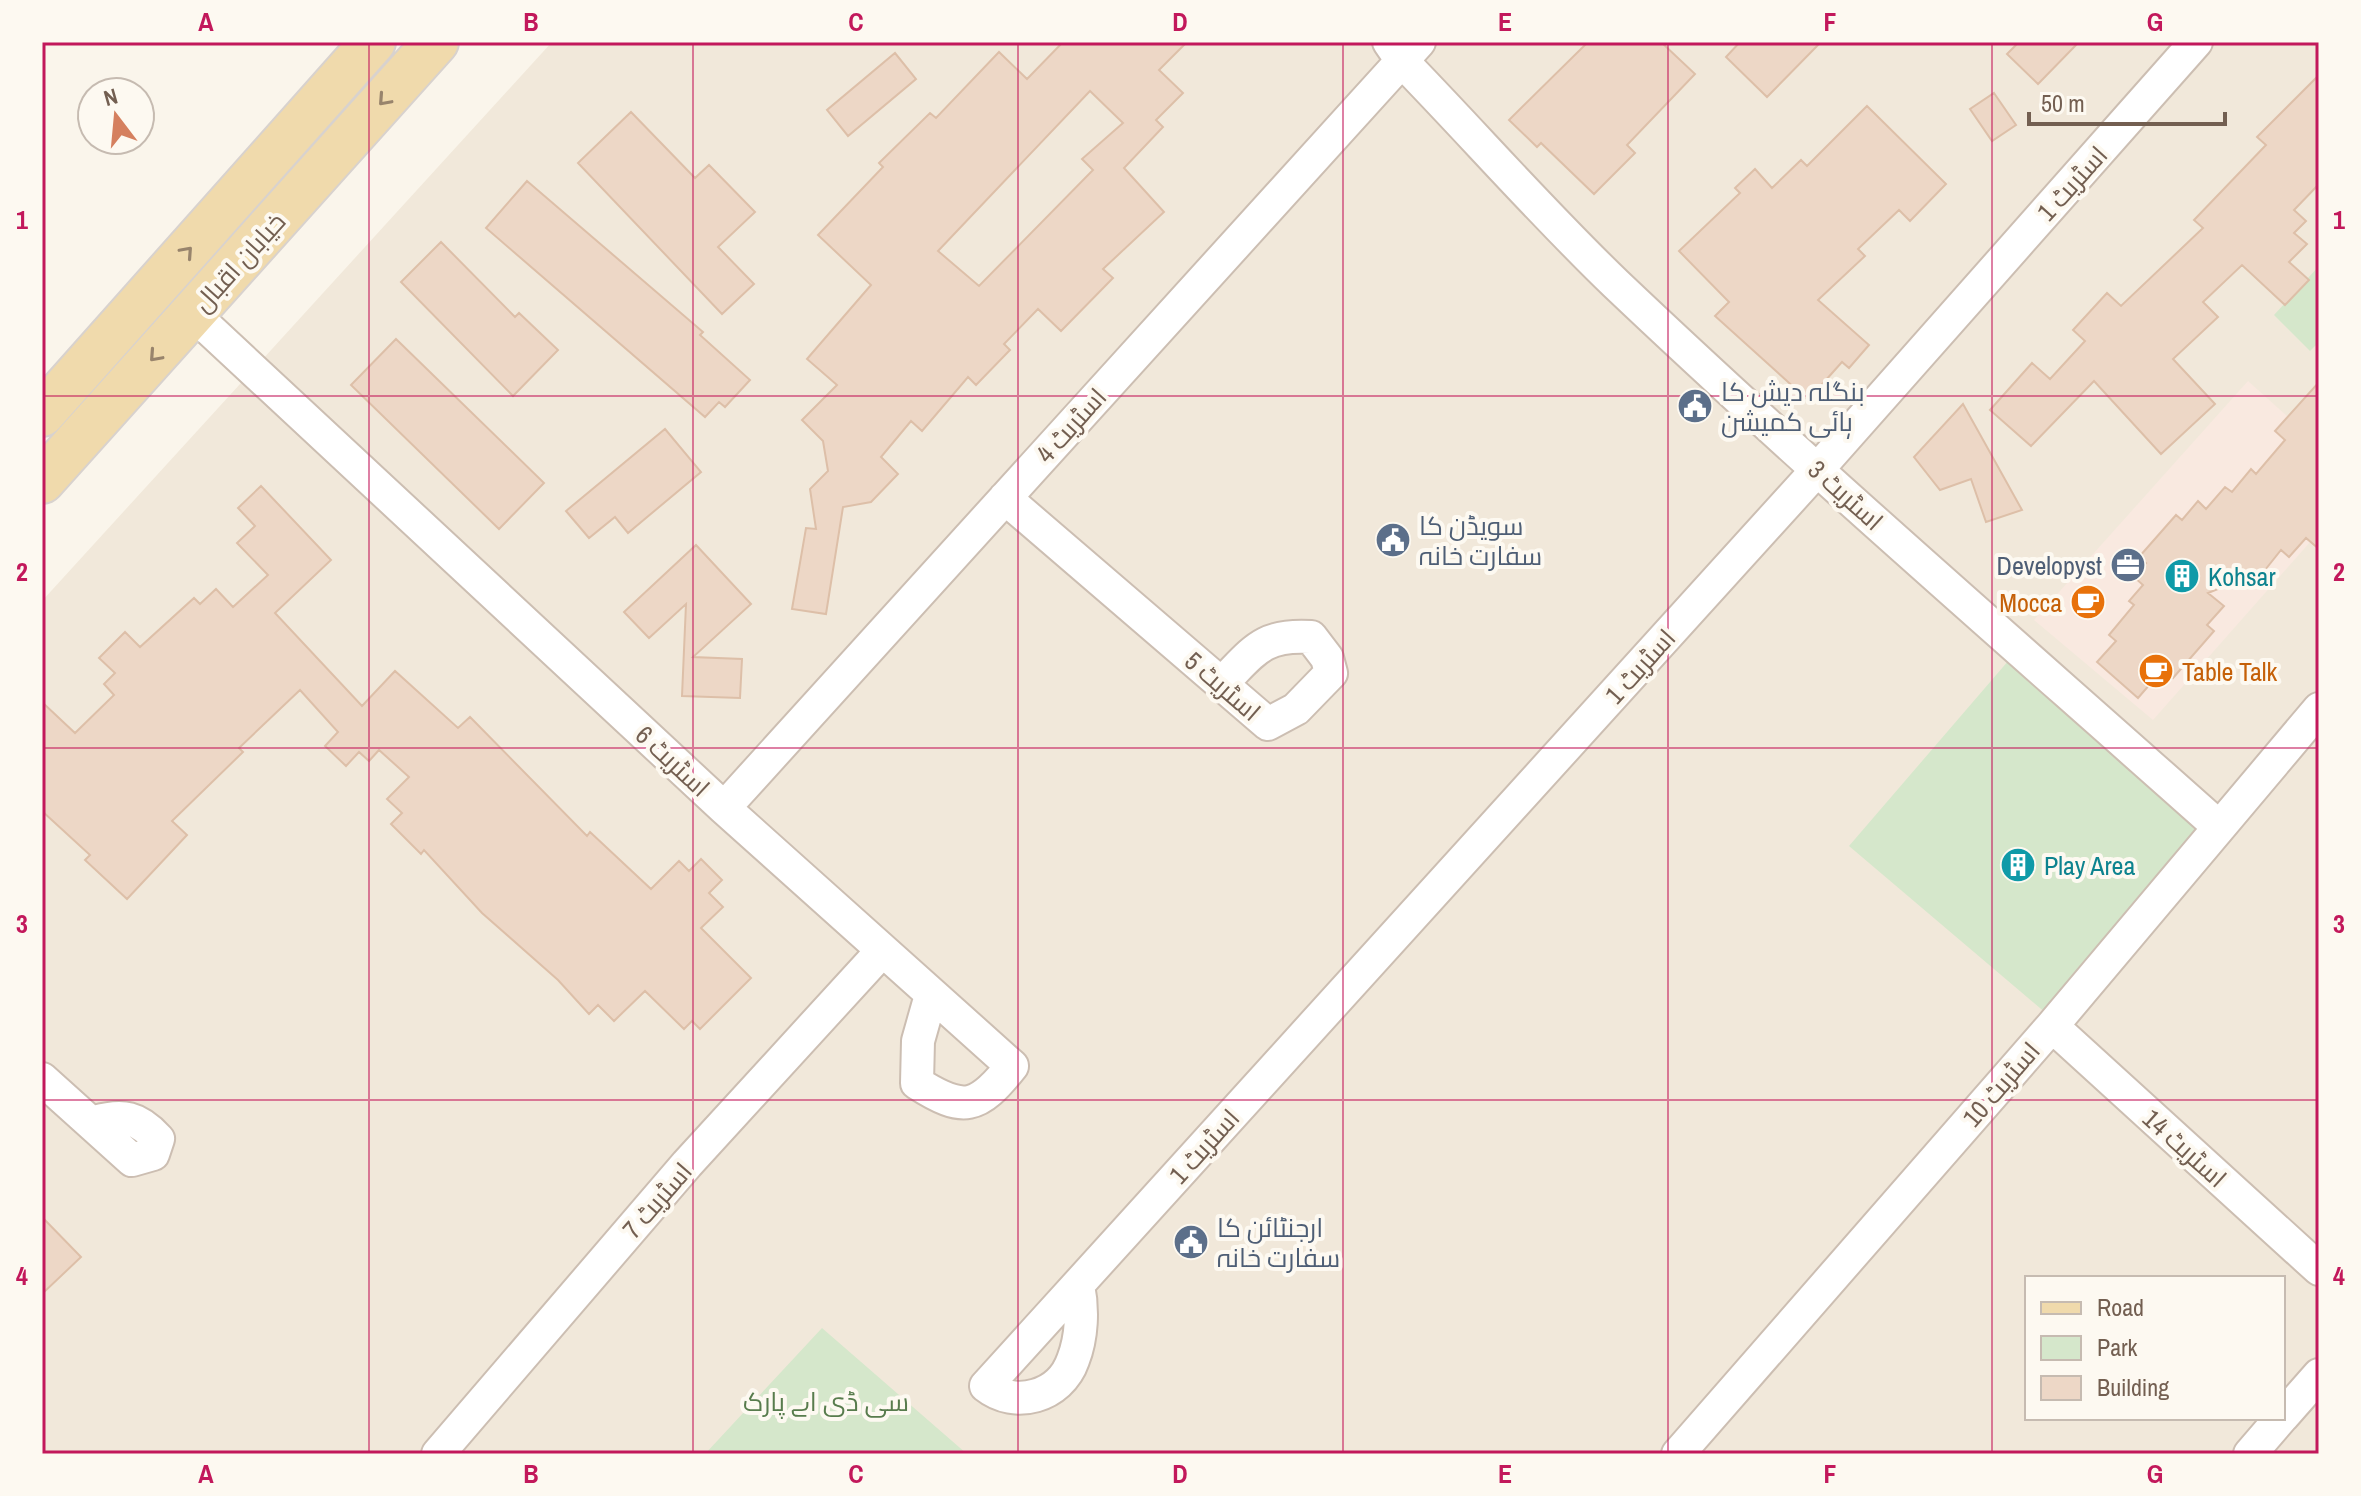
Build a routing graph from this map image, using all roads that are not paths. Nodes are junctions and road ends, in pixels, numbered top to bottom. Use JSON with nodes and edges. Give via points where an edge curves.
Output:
{"nodes":[{"id":1,"x":373,"y":42,"type":"edge"},
{"id":2,"x":436,"y":42,"type":"edge"},
{"id":3,"x":2196,"y":42,"type":"edge"},
{"id":4,"x":1404,"y":48,"type":"edge"},
{"id":5,"x":193,"y":314,"type":"junction"},
{"id":6,"x":42,"y":414,"type":"edge"},
{"id":7,"x":1817,"y":470,"type":"junction"},
{"id":8,"x":42,"y":481,"type":"edge"},
{"id":9,"x":1005,"y":498,"type":"junction"},
{"id":10,"x":1223,"y":682,"type":"dead end"},
{"id":11,"x":2319,"y":709,"type":"edge"},
{"id":12,"x":724,"y":808,"type":"junction"},
{"id":13,"x":2219,"y":827,"type":"junction"},
{"id":14,"x":882,"y":951,"type":"junction"},
{"id":15,"x":929,"y":1002,"type":"dead end"},
{"id":16,"x":2052,"y":1026,"type":"junction"},
{"id":17,"x":42,"y":1079,"type":"edge"},
{"id":18,"x":95,"y":1122,"type":"dead end"},
{"id":19,"x":2319,"y":1269,"type":"edge"},
{"id":20,"x":1078,"y":1285,"type":"dead end"},
{"id":21,"x":2319,"y":1375,"type":"edge"},
{"id":22,"x":2285,"y":1414,"type":"edge"},
{"id":23,"x":2279,"y":1420,"type":"edge"},
{"id":24,"x":438,"y":1454,"type":"edge"},
{"id":25,"x":1678,"y":1454,"type":"edge"},
{"id":26,"x":2250,"y":1454,"type":"edge"}],
"edges":[{"from":6,"to":1,"type":"main road","name":"خیابان اقبال","one_way":true},
{"from":2,"to":5,"type":"main road","name":"خیابان اقبال","one_way":true},
{"from":3,"to":7,"type":"street","name":"اسٹریٹ 1"},
{"from":4,"to":7,"type":"street","name":"اسٹریٹ 3","via":[[1614,282]]},
{"from":4,"to":9,"type":"street","name":"اسٹریٹ 4"},
{"from":5,"to":8,"type":"main road","name":"خیابان اقبال","one_way":true},
{"from":5,"to":12,"type":"street","name":"اسٹریٹ 6"},
{"from":7,"to":13,"type":"street","name":"اسٹریٹ 3"},
{"from":7,"to":20,"type":"street","name":"اسٹریٹ 1"},
{"from":9,"to":10,"type":"street","name":"اسٹریٹ 5","via":[[1268,724],[1296,709],[1331,673],[1311,637],[1284,635],[1263,641]]},
{"from":9,"to":12,"type":"street","name":"اسٹریٹ 4"},
{"from":11,"to":13,"type":"street","name":"اسٹریٹ 10"},
{"from":12,"to":14,"type":"street","name":"اسٹریٹ 6"},
{"from":13,"to":16,"type":"street","name":"اسٹریٹ 10"},
{"from":14,"to":15,"type":"street","name":"اسٹریٹ 6","via":[[1012,1066],[996,1086],[971,1103],[945,1101],[917,1083],[918,1041]]},
{"from":14,"to":24,"type":"street","name":"اسٹریٹ 7","via":[[687,1164]]},
{"from":16,"to":19,"type":"street","name":"اسٹریٹ 14"},
{"from":16,"to":25,"type":"street","name":"اسٹریٹ 10"},
{"from":17,"to":18,"type":"street","via":[[132,1160],[153,1154],[158,1139],[144,1123],[119,1115]]},
{"from":21,"to":22,"type":"street"},
{"from":23,"to":26,"type":"street"}]}
